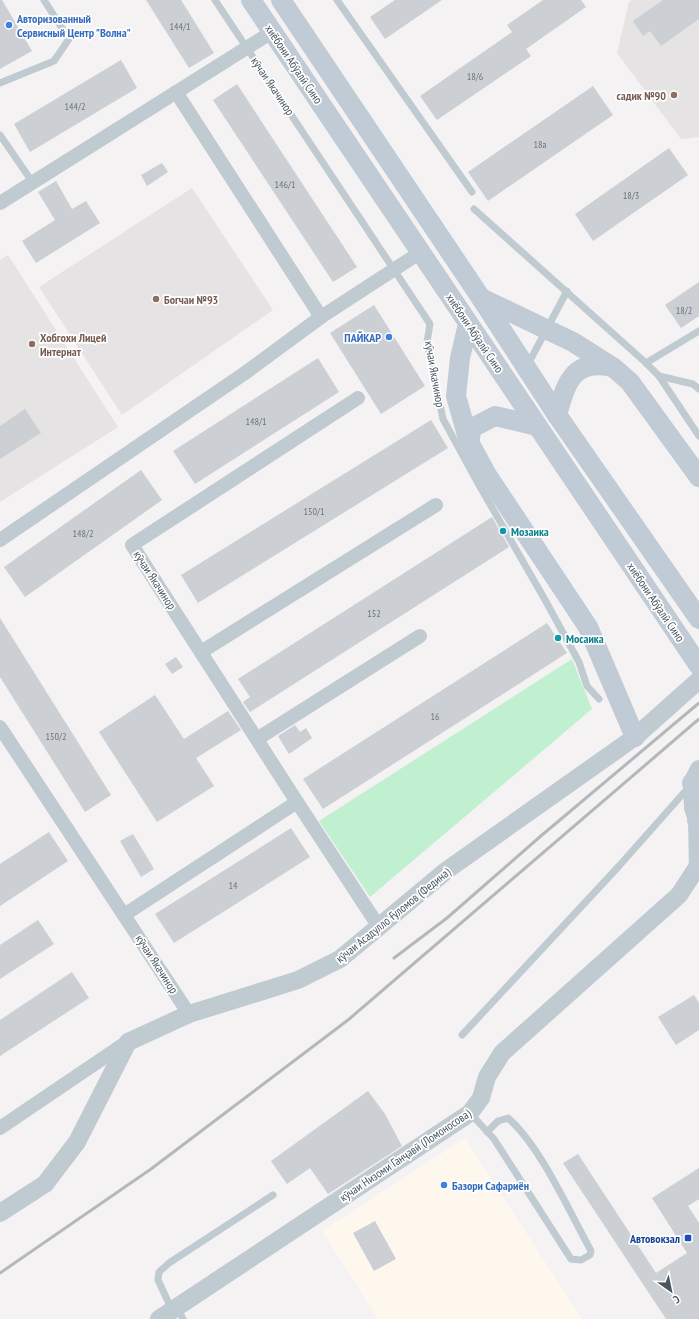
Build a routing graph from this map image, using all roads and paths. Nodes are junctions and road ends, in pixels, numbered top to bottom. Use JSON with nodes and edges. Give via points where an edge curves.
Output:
{"nodes":[{"id":1,"x":44,"y":0,"type":"edge"},
{"id":2,"x":215,"y":0,"type":"edge"},
{"id":3,"x":251,"y":0,"type":"edge"},
{"id":4,"x":281,"y":0,"type":"edge"},
{"id":5,"x":337,"y":0,"type":"edge"},
{"id":6,"x":272,"y":32,"type":"junction"},
{"id":7,"x":248,"y":47,"type":"junction"},
{"id":8,"x":0,"y":83,"type":"edge"},
{"id":9,"x":176,"y":92,"type":"junction"},
{"id":10,"x":0,"y":135,"type":"edge"},
{"id":11,"x":33,"y":182,"type":"junction"},
{"id":12,"x":472,"y":192,"type":"dead end"},
{"id":13,"x":0,"y":203,"type":"edge"},
{"id":14,"x":474,"y":209,"type":"dead end"},
{"id":15,"x":421,"y":252,"type":"junction"},
{"id":16,"x":394,"y":268,"type":"junction"},
{"id":17,"x":567,"y":291,"type":"junction"},
{"id":18,"x":481,"y":298,"type":"junction"},
{"id":19,"x":321,"y":317,"type":"junction"},
{"id":20,"x":468,"y":324,"type":"junction"},
{"id":21,"x":546,"y":329,"type":"junction"},
{"id":22,"x":699,"y":331,"type":"edge"},
{"id":23,"x":646,"y":363,"type":"junction"},
{"id":24,"x":526,"y":368,"type":"junction"},
{"id":25,"x":614,"y":368,"type":"junction"},
{"id":26,"x":659,"y":376,"type":"junction"},
{"id":27,"x":699,"y":389,"type":"edge"},
{"id":28,"x":358,"y":398,"type":"dead end"},
{"id":29,"x":557,"y":415,"type":"junction"},
{"id":30,"x":537,"y":426,"type":"junction"},
{"id":31,"x":699,"y":436,"type":"edge"},
{"id":32,"x":469,"y":442,"type":"junction"},
{"id":33,"x":699,"y":477,"type":"edge"},
{"id":34,"x":436,"y":505,"type":"dead end"},
{"id":35,"x":0,"y":540,"type":"edge"},
{"id":36,"x":699,"y":619,"type":"edge"},
{"id":37,"x":420,"y":636,"type":"dead end"},
{"id":38,"x":201,"y":652,"type":"junction"},
{"id":39,"x":699,"y":666,"type":"edge"},
{"id":40,"x":699,"y":680,"type":"edge"},
{"id":41,"x":599,"y":699,"type":"dead end"},
{"id":42,"x":0,"y":727,"type":"edge"},
{"id":43,"x":635,"y":737,"type":"junction"},
{"id":44,"x":257,"y":739,"type":"junction"},
{"id":45,"x":697,"y":782,"type":"edge"},
{"id":46,"x":297,"y":802,"type":"junction"},
{"id":47,"x":698,"y":821,"type":"edge"},
{"id":48,"x":699,"y":866,"type":"edge"},
{"id":49,"x":124,"y":915,"type":"junction"},
{"id":50,"x":379,"y":927,"type":"junction"},
{"id":51,"x":189,"y":1014,"type":"junction"},
{"id":52,"x":462,"y":1035,"type":"dead end"},
{"id":53,"x":128,"y":1042,"type":"junction"},
{"id":54,"x":470,"y":1112,"type":"junction"},
{"id":55,"x":0,"y":1128,"type":"edge"},
{"id":56,"x":487,"y":1132,"type":"junction"},
{"id":57,"x":273,"y":1195,"type":"dead end"},
{"id":58,"x":0,"y":1213,"type":"edge"},
{"id":59,"x":173,"y":1314,"type":"edge"}],
"edges":[{"from":1,"to":8,"type":"lane","via":[[69,39],[54,61]]},
{"from":2,"to":7,"type":"lane","name":"кӯчаи Якачинор"},
{"from":3,"to":6,"type":"main road","name":"хиёбони Абӯалӣ Сино"},
{"from":4,"to":18,"type":"main road","name":"хиёбони Абӯалӣ Сино"},
{"from":5,"to":12,"type":"lane"},
{"from":6,"to":7,"type":"street"},
{"from":6,"to":15,"type":"main road","name":"хиёбони Абӯалӣ Сино"},
{"from":7,"to":9,"type":"street"},
{"from":7,"to":16,"type":"lane","name":"кӯчаи Якачинор"},
{"from":9,"to":11,"type":"street"},
{"from":9,"to":19,"type":"street"},
{"from":10,"to":11,"type":"lane"},
{"from":11,"to":13,"type":"street"},
{"from":14,"to":17,"type":"lane"},
{"from":15,"to":16,"type":"street"},
{"from":15,"to":20,"type":"main road","name":"хиёбони Абӯалӣ Сино"},
{"from":16,"to":19,"type":"street"},
{"from":16,"to":41,"type":"lane","name":"кӯчаи Якачинор","via":[[430,324],[427,342],[443,419],[548,604],[579,662],[587,686]]},
{"from":17,"to":21,"type":"lane"},
{"from":17,"to":23,"type":"lane"},
{"from":18,"to":21,"type":"main road"},
{"from":18,"to":24,"type":"main road","name":"хиёбони Абӯалӣ Сино"},
{"from":19,"to":35,"type":"street","via":[[245,373]]},
{"from":20,"to":30,"type":"main road","name":"хиёбони Абӯалӣ Сино"},
{"from":20,"to":32,"type":"main road","via":[[460,358],[456,396]]},
{"from":21,"to":24,"type":"lane"},
{"from":21,"to":25,"type":"main road","via":[[573,342]]},
{"from":22,"to":23,"type":"lane"},
{"from":23,"to":26,"type":"lane"},
{"from":24,"to":29,"type":"main road","name":"хиёбони Абӯалӣ Сино"},
{"from":25,"to":29,"type":"main road","via":[[599,364],[583,367],[571,377]]},
{"from":25,"to":33,"type":"main road","via":[[630,382]]},
{"from":26,"to":27,"type":"lane","via":[[693,384]]},
{"from":26,"to":31,"type":"lane"},
{"from":28,"to":38,"type":"street","name":"кӯчаи Якачинор","via":[[132,545]]},
{"from":29,"to":36,"type":"main road","name":"хиёбони Абӯалӣ Сино"},
{"from":30,"to":32,"type":"main road","via":[[495,416],[472,428]]},
{"from":30,"to":39,"type":"main road","name":"хиёбони Абӯалӣ Сино"},
{"from":32,"to":43,"type":"main road","via":[[487,475],[588,627]]},
{"from":34,"to":38,"type":"street"},
{"from":37,"to":44,"type":"street"},
{"from":38,"to":44,"type":"street","name":"кӯчаи Якачинор"},
{"from":40,"to":43,"type":"street","name":"кӯчаи Асадулло Ғуломов (Федина)"},
{"from":42,"to":49,"type":"street","name":"кӯчаи Якачинор"},
{"from":43,"to":50,"type":"street","name":"кӯчаи Асадулло Ғуломов (Федина)","via":[[447,870]]},
{"from":44,"to":46,"type":"street","name":"кӯчаи Якачинор"},
{"from":45,"to":47,"type":"street","name":"кӯчаи Низоми Ганҷавӣ (Ломоносова)","via":[[693,808]]},
{"from":45,"to":52,"type":"lane"},
{"from":46,"to":49,"type":"street"},
{"from":46,"to":50,"type":"street","name":"кӯчаи Якачинор"},
{"from":47,"to":48,"type":"street","name":"кӯчаи Низоми Ганҷавӣ (Ломоносова)"},
{"from":48,"to":54,"type":"street","name":"кӯчаи Низоми Ганҷавӣ (Ломоносова)","via":[[679,895],[502,1053],[487,1077],[481,1098]]},
{"from":49,"to":51,"type":"street","name":"кӯчаи Якачинор"},
{"from":50,"to":51,"type":"street","name":"кӯчаи Асадулло Ғуломов (Федина)","via":[[340,959],[298,980]]},
{"from":51,"to":53,"type":"street","name":"кӯчаи Асадулло Ғуломов (Федина)"},
{"from":53,"to":55,"type":"street"},
{"from":53,"to":58,"type":"street","via":[[77,1142],[45,1184]]},
{"from":54,"to":56,"type":"lane"},
{"from":54,"to":59,"type":"street","name":"кӯчаи Низоми Ганҷавӣ (Ломоносова)"},
{"from":56,"to":56,"type":"lane","via":[[571,1259],[581,1260],[590,1255],[591,1251],[537,1154],[518,1126],[508,1118],[498,1121]]},
{"from":57,"to":59,"type":"lane","via":[[159,1272],[158,1280]]}]}
